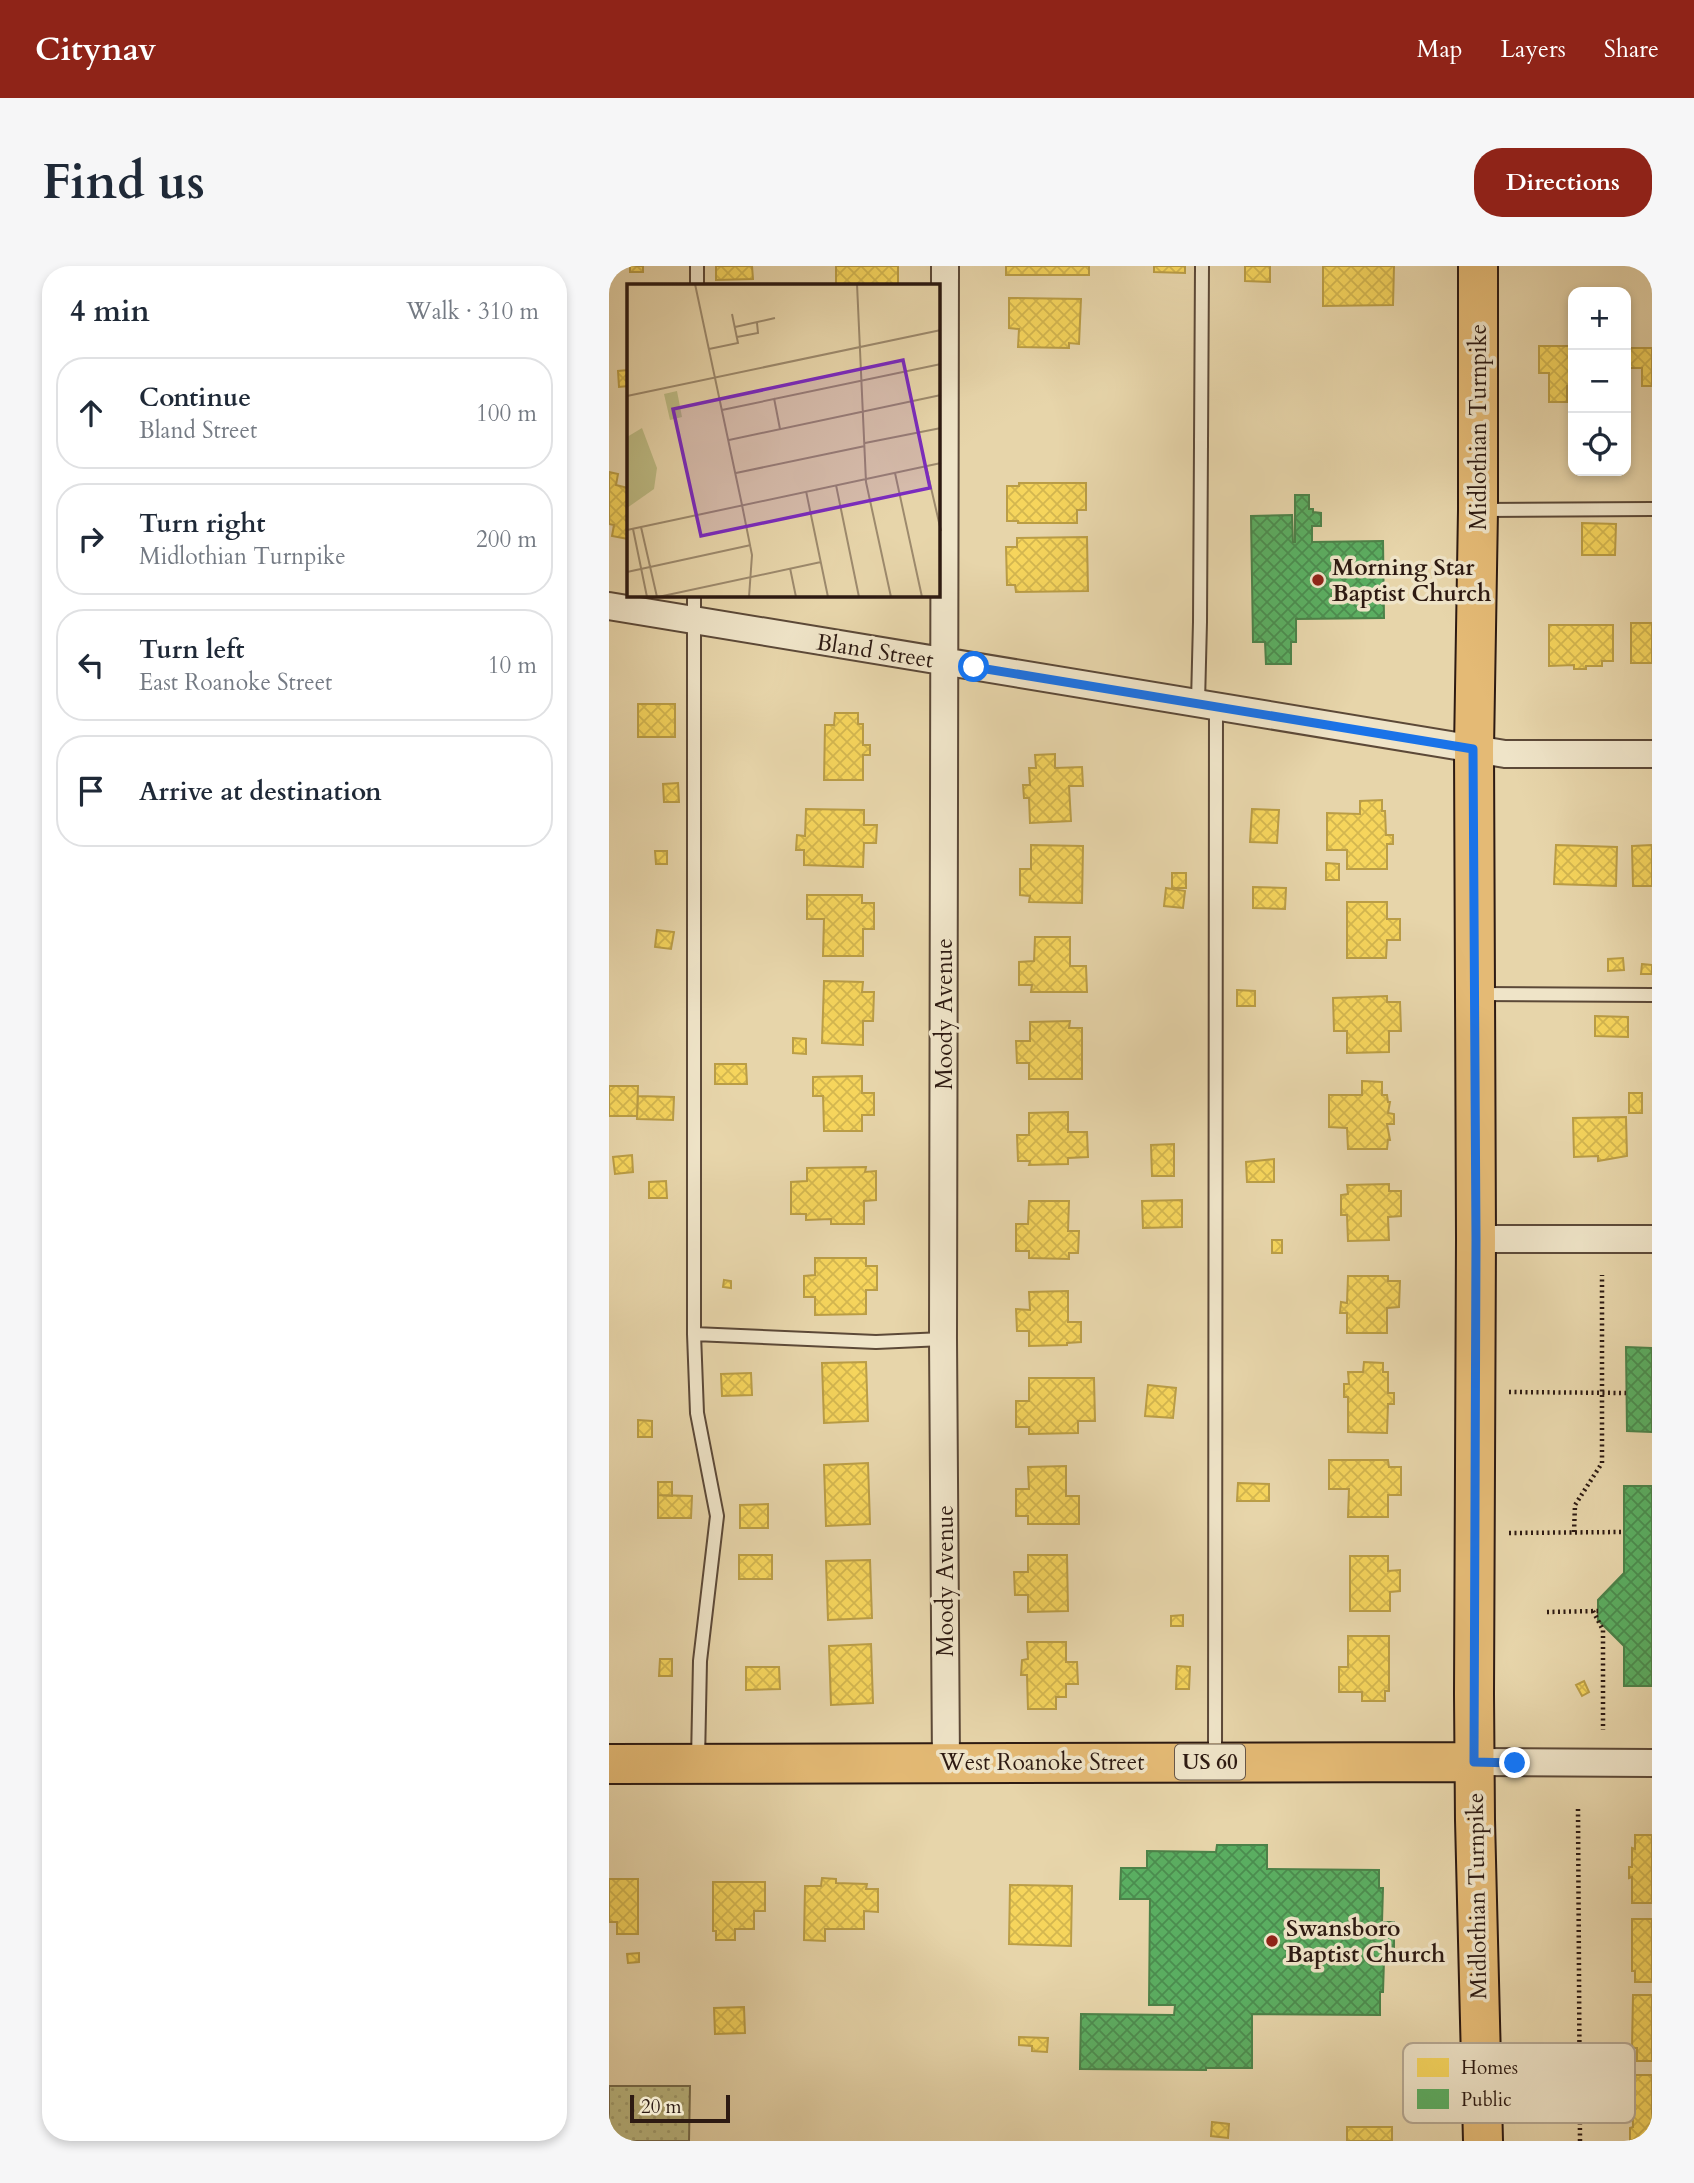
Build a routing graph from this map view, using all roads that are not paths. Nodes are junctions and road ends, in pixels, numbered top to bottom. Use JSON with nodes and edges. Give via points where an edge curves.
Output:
{"nodes":[{"id":1,"x":697,"y":266,"type":"edge"},
{"id":2,"x":945,"y":266,"type":"edge"},
{"id":3,"x":1202,"y":266,"type":"edge"},
{"id":4,"x":1478,"y":266,"type":"edge"},
{"id":5,"x":697,"y":284,"type":"edge"},
{"id":6,"x":1652,"y":509,"type":"edge"},
{"id":7,"x":1478,"y":510,"type":"junction"},
{"id":8,"x":609,"y":606,"type":"edge"},
{"id":9,"x":694,"y":608,"type":"edge"},
{"id":10,"x":944,"y":662,"type":"junction"},
{"id":11,"x":1207,"y":704,"type":"junction"},
{"id":12,"x":1473,"y":749,"type":"junction"},
{"id":13,"x":1652,"y":754,"type":"edge"},
{"id":14,"x":1474,"y":995,"type":"junction"},
{"id":15,"x":1652,"y":995,"type":"edge"},
{"id":16,"x":1476,"y":1239,"type":"junction"},
{"id":17,"x":1652,"y":1239,"type":"edge"},
{"id":18,"x":694,"y":1334,"type":"junction"},
{"id":19,"x":943,"y":1339,"type":"junction"},
{"id":20,"x":946,"y":1762,"type":"junction"},
{"id":21,"x":1215,"y":1762,"type":"junction"},
{"id":22,"x":1474,"y":1762,"type":"junction"},
{"id":23,"x":1652,"y":1763,"type":"edge"},
{"id":24,"x":609,"y":1764,"type":"edge"},
{"id":25,"x":698,"y":1764,"type":"junction"},
{"id":26,"x":1481,"y":2043,"type":"edge"},
{"id":27,"x":1483,"y":2123,"type":"edge"},
{"id":28,"x":1483,"y":2141,"type":"edge"}],
"edges":[{"from":1,"to":5,"type":"lane"},
{"from":2,"to":10,"type":"street","name":"Moody Avenue"},
{"from":3,"to":11,"type":"lane","via":[[1201,622]]},
{"from":4,"to":7,"type":"main road","name":"Midlothian Turnpike"},
{"from":6,"to":7,"type":"lane"},
{"from":7,"to":12,"type":"main road","name":"Midlothian Turnpike"},
{"from":8,"to":9,"type":"street","name":"Bland Street"},
{"from":9,"to":10,"type":"street","name":"Bland Street"},
{"from":9,"to":18,"type":"lane"},
{"from":10,"to":11,"type":"street","name":"Bland Street"},
{"from":10,"to":19,"type":"street","name":"Moody Avenue"},
{"from":11,"to":12,"type":"street","name":"Bland Street"},
{"from":11,"to":21,"type":"lane"},
{"from":12,"to":13,"type":"street","name":"Bland Street","via":[[1505,754]]},
{"from":12,"to":14,"type":"main road","name":"Midlothian Turnpike"},
{"from":14,"to":15,"type":"lane"},
{"from":14,"to":16,"type":"main road","name":"Midlothian Turnpike"},
{"from":16,"to":17,"type":"street"},
{"from":16,"to":22,"type":"main road","name":"Midlothian Turnpike"},
{"from":18,"to":19,"type":"lane","via":[[876,1342]]},
{"from":18,"to":25,"type":"lane","via":[[697,1413],[717,1516],[700,1661]]},
{"from":19,"to":20,"type":"street","name":"Moody Avenue"},
{"from":20,"to":21,"type":"main road","name":"West Roanoke Street","number":"US 60"},
{"from":20,"to":25,"type":"main road","name":"West Roanoke Street","number":"US 60"},
{"from":21,"to":22,"type":"main road","name":"West Roanoke Street","number":"US 60"},
{"from":22,"to":23,"type":"street"},
{"from":22,"to":26,"type":"main road","name":"Midlothian Turnpike"},
{"from":24,"to":25,"type":"main road","name":"West Roanoke Street","number":"US 60"},
{"from":27,"to":28,"type":"main road","name":"Midlothian Turnpike"}]}
